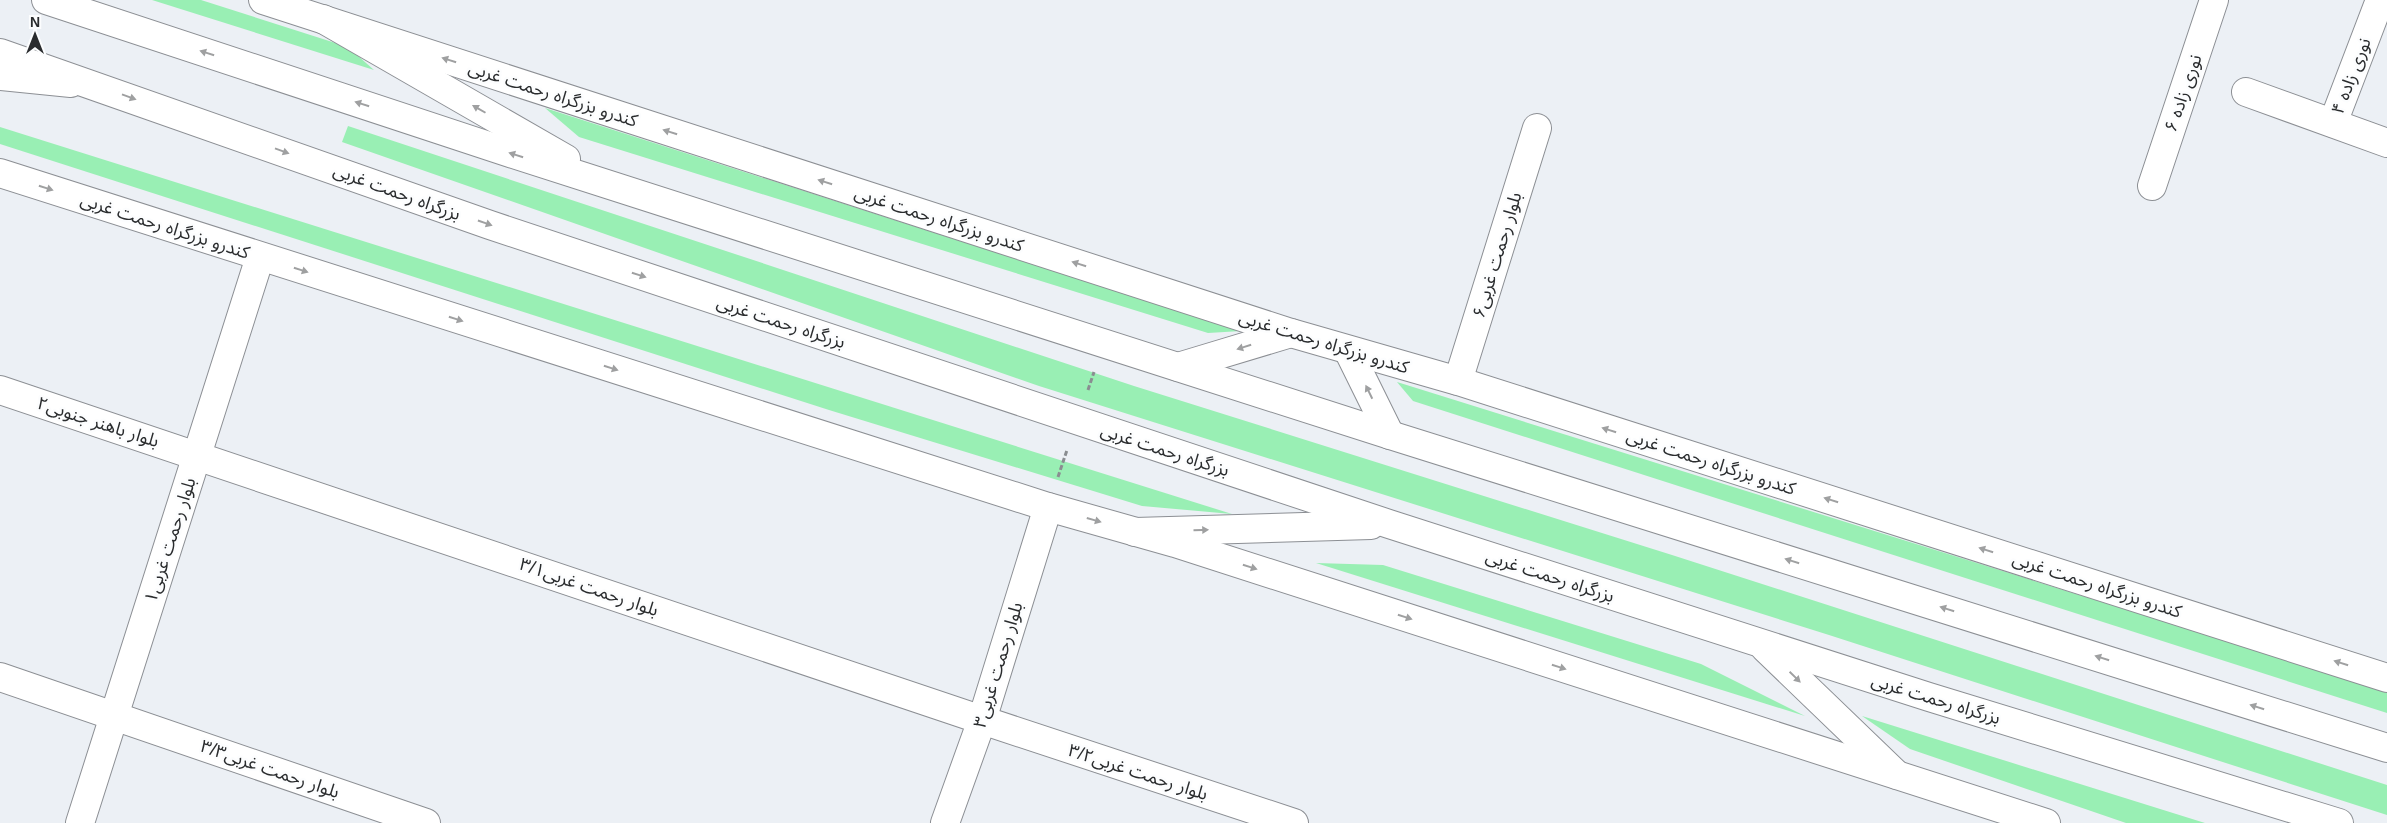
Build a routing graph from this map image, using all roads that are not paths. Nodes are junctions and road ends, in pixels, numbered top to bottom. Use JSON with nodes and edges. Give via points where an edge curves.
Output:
{"nodes":[{"id":1,"x":46,"y":0,"type":"edge"},
{"id":2,"x":264,"y":0,"type":"edge"},
{"id":3,"x":2214,"y":0,"type":"edge"},
{"id":4,"x":2380,"y":0,"type":"edge"},
{"id":5,"x":323,"y":19,"type":"junction"},
{"id":6,"x":0,"y":53,"type":"edge"},
{"id":7,"x":0,"y":76,"type":"edge"},
{"id":8,"x":96,"y":85,"type":"junction"},
{"id":9,"x":2246,"y":92,"type":"dead end"},
{"id":10,"x":2333,"y":124,"type":"junction"},
{"id":11,"x":1537,"y":128,"type":"dead end"},
{"id":12,"x":2387,"y":143,"type":"edge"},
{"id":13,"x":0,"y":173,"type":"edge"},
{"id":14,"x":612,"y":186,"type":"junction"},
{"id":15,"x":2152,"y":186,"type":"dead end"},
{"id":16,"x":260,"y":257,"type":"junction"},
{"id":17,"x":1291,"y":333,"type":"junction"},
{"id":18,"x":1348,"y":350,"type":"junction"},
{"id":19,"x":1178,"y":366,"type":"junction"},
{"id":20,"x":1458,"y":381,"type":"junction"},
{"id":21,"x":0,"y":390,"type":"edge"},
{"id":22,"x":1390,"y":434,"type":"junction"},
{"id":23,"x":197,"y":454,"type":"junction"},
{"id":24,"x":1048,"y":506,"type":"junction"},
{"id":25,"x":1389,"y":524,"type":"junction"},
{"id":26,"x":1135,"y":532,"type":"junction"},
{"id":27,"x":1760,"y":643,"type":"junction"},
{"id":28,"x":0,"y":677,"type":"edge"},
{"id":29,"x":2387,"y":678,"type":"edge"},
{"id":30,"x":114,"y":716,"type":"junction"},
{"id":31,"x":2292,"y":719,"type":"junction"},
{"id":32,"x":982,"y":720,"type":"junction"},
{"id":33,"x":2387,"y":726,"type":"edge"},
{"id":34,"x":2387,"y":748,"type":"edge"},
{"id":35,"x":1897,"y":775,"type":"junction"},
{"id":36,"x":80,"y":823,"type":"edge"},
{"id":37,"x":426,"y":823,"type":"edge"},
{"id":38,"x":945,"y":823,"type":"edge"},
{"id":39,"x":1294,"y":823,"type":"edge"},
{"id":40,"x":2046,"y":823,"type":"edge"},
{"id":41,"x":2338,"y":823,"type":"edge"}],
"edges":[{"from":14,"to":1,"type":"main road","one_way":true},
{"from":2,"to":5,"type":"main road","name":"کندرو بزرگراه رحمت غربی"},
{"from":3,"to":15,"type":"main road","name":"نوری زاده ۶"},
{"from":4,"to":10,"type":"main road","name":"نوری زاده ۴"},
{"from":14,"to":5,"type":"main road","one_way":true},
{"from":17,"to":5,"type":"main road","name":"کندرو بزرگراه رحمت غربی","one_way":true},
{"from":6,"to":8,"type":"main road","name":"بزرگراه رحمت غربی"},
{"from":7,"to":8,"type":"main road"},
{"from":8,"to":25,"type":"main road","name":"بزرگراه رحمت غربی","one_way":true,"via":[[490,225]]},
{"from":9,"to":10,"type":"main road"},
{"from":10,"to":12,"type":"main road"},
{"from":11,"to":20,"type":"main road","name":"بلوار رحمت غربی۶"},
{"from":13,"to":16,"type":"main road","name":"کندرو بزرگراه رحمت غربی","one_way":true},
{"from":14,"to":19,"type":"main road"},
{"from":16,"to":23,"type":"main road","name":"بلوار رحمت غربی۱"},
{"from":16,"to":24,"type":"main road","name":"کندرو بزرگراه رحمت غربی","one_way":true},
{"from":17,"to":18,"type":"main road","name":"کندرو بزرگراه رحمت غربی"},
{"from":17,"to":19,"type":"main road","one_way":true},
{"from":18,"to":20,"type":"main road","name":"کندرو بزرگراه رحمت غربی"},
{"from":22,"to":18,"type":"main road","one_way":true},
{"from":19,"to":22,"type":"main road"},
{"from":29,"to":20,"type":"main road","name":"کندرو بزرگراه رحمت غربی","one_way":true},
{"from":21,"to":23,"type":"main road","name":"بلوار باهنر جنوبی۲"},
{"from":31,"to":22,"type":"main road","one_way":true},
{"from":23,"to":30,"type":"main road","name":"بلوار رحمت غربی۱"},
{"from":23,"to":32,"type":"main road","name":"بلوار رحمت غربی۳/۱"},
{"from":24,"to":26,"type":"main road","name":"کندرو بزرگراه رحمت غربی","one_way":true},
{"from":24,"to":32,"type":"main road","name":"بلوار رحمت غربی۳"},
{"from":26,"to":25,"type":"main road","one_way":true},
{"from":25,"to":27,"type":"main road","name":"بزرگراه رحمت غربی"},
{"from":26,"to":35,"type":"main road","name":"کندرو بزرگراه رحمت غربی","one_way":true},
{"from":27,"to":35,"type":"main road","one_way":true},
{"from":27,"to":41,"type":"main road","name":"بزرگراه رحمت غربی"},
{"from":28,"to":30,"type":"main road","name":"بلوار رحمت غربی۳/۳"},
{"from":30,"to":36,"type":"main road","name":"بلوار رحمت غربی۱"},
{"from":30,"to":37,"type":"main road","name":"بلوار رحمت غربی۳/۳"},
{"from":31,"to":33,"type":"main road"},
{"from":31,"to":34,"type":"main road"},
{"from":32,"to":38,"type":"main road","name":"بلوار رحمت غربی۳"},
{"from":32,"to":39,"type":"main road","name":"بلوار رحمت غربی۳/۲"},
{"from":35,"to":40,"type":"main road","name":"کندرو بزرگراه رحمت غربی"}]}
